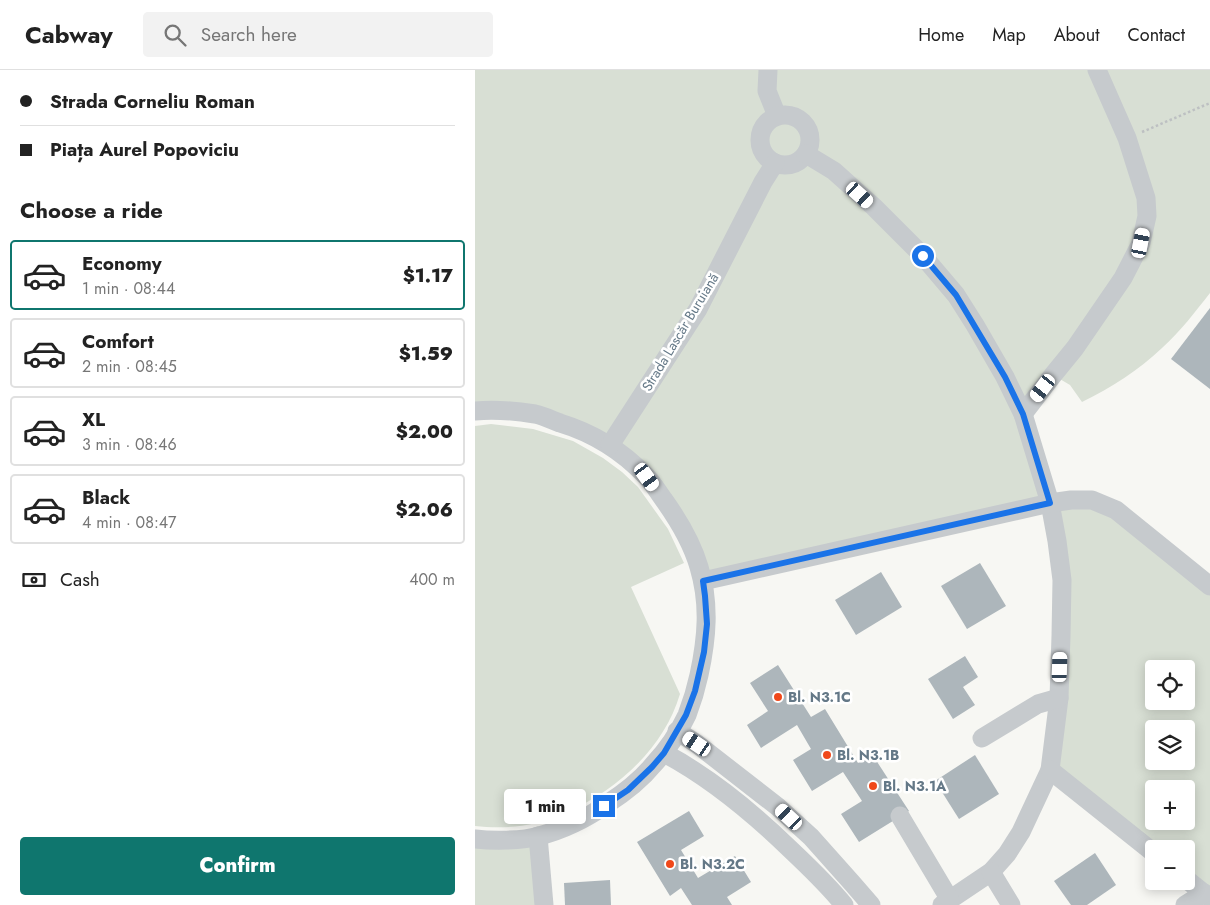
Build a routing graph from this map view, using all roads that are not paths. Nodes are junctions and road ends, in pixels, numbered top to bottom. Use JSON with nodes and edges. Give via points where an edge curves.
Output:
{"nodes":[{"id":1,"x":768,"y":70,"type":"edge"},
{"id":2,"x":1097,"y":70,"type":"edge"},
{"id":3,"x":777,"y":116,"type":"junction"},
{"id":4,"x":806,"y":154,"type":"junction"},
{"id":5,"x":775,"y":163,"type":"junction"},
{"id":6,"x":475,"y":411,"type":"edge"},
{"id":7,"x":1023,"y":414,"type":"junction"},
{"id":8,"x":610,"y":445,"type":"junction"},
{"id":9,"x":1050,"y":503,"type":"junction"},
{"id":10,"x":703,"y":581,"type":"junction"},
{"id":11,"x":1210,"y":586,"type":"edge"},
{"id":12,"x":1059,"y":698,"type":"junction"},
{"id":13,"x":677,"y":731,"type":"junction"},
{"id":14,"x":982,"y":738,"type":"dead end"},
{"id":15,"x":664,"y":753,"type":"junction"},
{"id":16,"x":1050,"y":770,"type":"junction"},
{"id":17,"x":900,"y":816,"type":"dead end"},
{"id":18,"x":539,"y":836,"type":"junction"},
{"id":19,"x":475,"y":839,"type":"edge"},
{"id":20,"x":1145,"y":846,"type":"edge"},
{"id":21,"x":991,"y":872,"type":"junction"},
{"id":22,"x":1195,"y":886,"type":"edge"},
{"id":23,"x":1207,"y":895,"type":"edge"},
{"id":24,"x":946,"y":903,"type":"edge"},
{"id":25,"x":544,"y":905,"type":"edge"},
{"id":26,"x":844,"y":905,"type":"edge"},
{"id":27,"x":871,"y":905,"type":"edge"},
{"id":28,"x":1011,"y":905,"type":"edge"},
{"id":29,"x":1185,"y":905,"type":"edge"}],
"edges":[{"from":1,"to":3,"type":"street","via":[[767,91]]},
{"from":2,"to":7,"type":"street","via":[[1127,138],[1146,198],[1147,216],[1141,243],[1123,278]]},
{"from":3,"to":4,"type":"street","via":[[795,117],[804,124],[809,131],[810,144]]},
{"from":3,"to":5,"type":"street","via":[[764,126],[760,142],[765,155]]},
{"from":4,"to":5,"type":"street","via":[[796,163]]},
{"from":4,"to":7,"type":"street","via":[[834,171],[873,207],[923,256],[956,295]]},
{"from":5,"to":8,"type":"street","name":"Strada Lascăr Buruiană","via":[[698,309]]},
{"from":6,"to":8,"type":"street","via":[[535,414],[577,428]]},
{"from":7,"to":9,"type":"street"},
{"from":8,"to":10,"type":"street","via":[[647,477],[679,521]]},
{"from":9,"to":10,"type":"street"},
{"from":9,"to":11,"type":"street","via":[[1092,500],[1116,510]]},
{"from":9,"to":12,"type":"street","via":[[1062,580]]},
{"from":10,"to":13,"type":"street","via":[[707,624],[704,652],[695,691]]},
{"from":12,"to":14,"type":"street","via":[[1038,704]]},
{"from":12,"to":16,"type":"street"},
{"from":13,"to":15,"type":"street"},
{"from":13,"to":27,"type":"street","via":[[778,807],[811,837]]},
{"from":15,"to":18,"type":"street","via":[[628,790],[592,814]]},
{"from":15,"to":26,"type":"street","via":[[705,777],[767,826]]},
{"from":16,"to":20,"type":"street"},
{"from":16,"to":21,"type":"street","via":[[1021,832]]},
{"from":17,"to":24,"type":"street"},
{"from":18,"to":19,"type":"street","via":[[487,841]]},
{"from":18,"to":25,"type":"street"},
{"from":21,"to":24,"type":"street"},
{"from":21,"to":28,"type":"street"},
{"from":22,"to":23,"type":"street"},
{"from":23,"to":29,"type":"street"}]}
